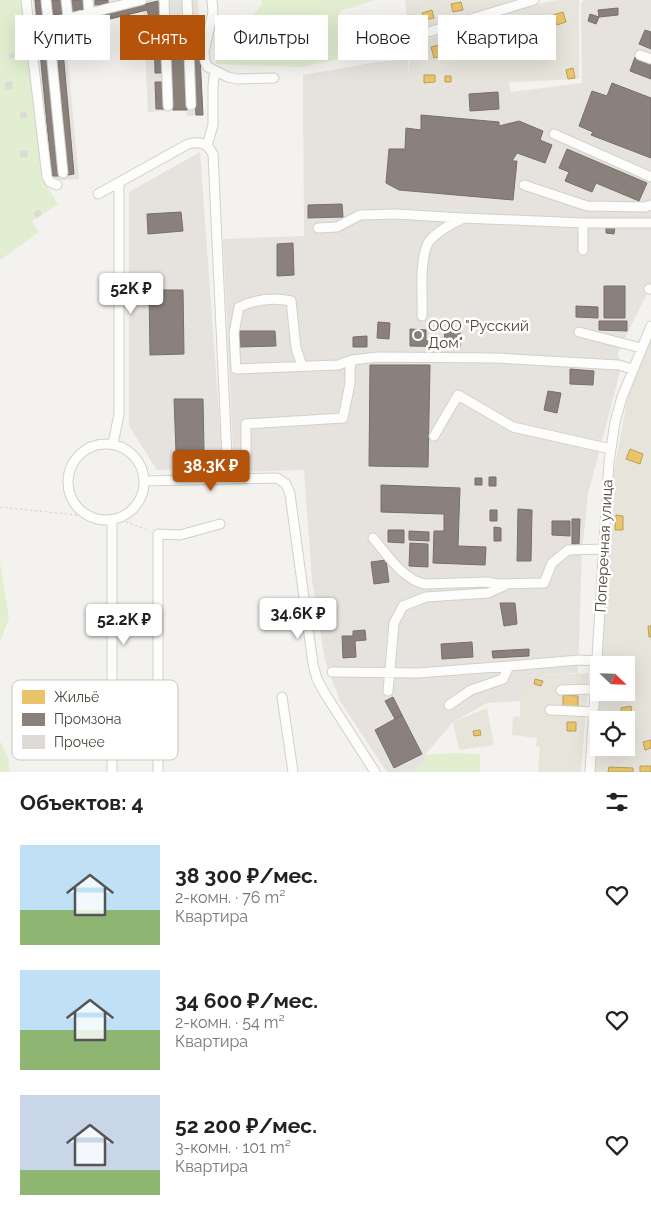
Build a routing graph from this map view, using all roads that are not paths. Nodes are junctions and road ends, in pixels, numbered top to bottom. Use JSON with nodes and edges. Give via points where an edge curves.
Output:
{"nodes":[{"id":1,"x":26,"y":0,"type":"edge"},
{"id":2,"x":46,"y":0,"type":"edge"},
{"id":3,"x":66,"y":0,"type":"edge"},
{"id":4,"x":88,"y":0,"type":"edge"},
{"id":5,"x":138,"y":0,"type":"edge"},
{"id":6,"x":164,"y":0,"type":"edge"},
{"id":7,"x":187,"y":0,"type":"edge"},
{"id":8,"x":212,"y":0,"type":"edge"},
{"id":9,"x":534,"y":0,"type":"edge"},
{"id":10,"x":120,"y":2,"type":"edge"},
{"id":11,"x":89,"y":13,"type":"junction"},
{"id":12,"x":47,"y":15,"type":"edge"},
{"id":13,"x":68,"y":15,"type":"edge"},
{"id":14,"x":81,"y":15,"type":"edge"},
{"id":15,"x":428,"y":32,"type":"edge"},
{"id":16,"x":640,"y":55,"type":"dead end"},
{"id":17,"x":651,"y":59,"type":"edge"},
{"id":18,"x":52,"y":60,"type":"edge"},
{"id":19,"x":212,"y":69,"type":"junction"},
{"id":20,"x":274,"y":78,"type":"dead end"},
{"id":21,"x":191,"y":105,"type":"dead end"},
{"id":22,"x":168,"y":106,"type":"dead end"},
{"id":23,"x":554,"y":134,"type":"dead end"},
{"id":24,"x":207,"y":146,"type":"junction"},
{"id":25,"x":63,"y":173,"type":"dead end"},
{"id":26,"x":651,"y":177,"type":"edge"},
{"id":27,"x":119,"y":183,"type":"junction"},
{"id":28,"x":57,"y":185,"type":"dead end"},
{"id":29,"x":524,"y":185,"type":"dead end"},
{"id":30,"x":98,"y":194,"type":"dead end"},
{"id":31,"x":651,"y":205,"type":"edge"},
{"id":32,"x":464,"y":218,"type":"junction"},
{"id":33,"x":583,"y":223,"type":"junction"},
{"id":34,"x":651,"y":223,"type":"edge"},
{"id":35,"x":318,"y":228,"type":"dead end"},
{"id":36,"x":583,"y":250,"type":"dead end"},
{"id":37,"x":422,"y":316,"type":"dead end"},
{"id":38,"x":651,"y":326,"type":"edge"},
{"id":39,"x":579,"y":332,"type":"dead end"},
{"id":40,"x":641,"y":348,"type":"junction"},
{"id":41,"x":352,"y":360,"type":"junction"},
{"id":42,"x":302,"y":366,"type":"junction"},
{"id":43,"x":632,"y":369,"type":"junction"},
{"id":44,"x":434,"y":436,"type":"dead end"},
{"id":45,"x":113,"y":444,"type":"junction"},
{"id":46,"x":611,"y":450,"type":"junction"},
{"id":47,"x":246,"y":456,"type":"dead end"},
{"id":48,"x":228,"y":479,"type":"junction"},
{"id":49,"x":144,"y":481,"type":"junction"},
{"id":50,"x":115,"y":520,"type":"junction"},
{"id":51,"x":220,"y":524,"type":"dead end"},
{"id":52,"x":373,"y":538,"type":"dead end"},
{"id":53,"x":604,"y":549,"type":"junction"},
{"id":54,"x":509,"y":584,"type":"junction"},
{"id":55,"x":596,"y":656,"type":"edge"},
{"id":56,"x":590,"y":661,"type":"edge"},
{"id":57,"x":509,"y":666,"type":"junction"},
{"id":58,"x":332,"y":672,"type":"dead end"},
{"id":59,"x":390,"y":673,"type":"junction"},
{"id":60,"x":113,"y":680,"type":"edge"},
{"id":61,"x":158,"y":680,"type":"edge"},
{"id":62,"x":590,"y":689,"type":"edge"},
{"id":63,"x":561,"y":690,"type":"dead end"},
{"id":64,"x":388,"y":692,"type":"dead end"},
{"id":65,"x":282,"y":698,"type":"dead end"},
{"id":66,"x":449,"y":705,"type":"dead end"},
{"id":67,"x":550,"y":710,"type":"dead end"},
{"id":68,"x":590,"y":712,"type":"edge"},
{"id":69,"x":591,"y":756,"type":"edge"},
{"id":70,"x":293,"y":772,"type":"edge"},
{"id":71,"x":375,"y":772,"type":"edge"},
{"id":72,"x":590,"y":772,"type":"edge"}],
"edges":[{"from":1,"to":28,"type":"street","via":[[47,177]]},
{"from":2,"to":12,"type":"street"},
{"from":3,"to":13,"type":"street"},
{"from":4,"to":11,"type":"street"},
{"from":5,"to":10,"type":"street"},
{"from":6,"to":22,"type":"street"},
{"from":7,"to":21,"type":"street"},
{"from":8,"to":19,"type":"street","via":[[213,12],[204,52],[205,61]]},
{"from":9,"to":15,"type":"street"},
{"from":10,"to":11,"type":"street"},
{"from":11,"to":14,"type":"street"},
{"from":16,"to":17,"type":"street"},
{"from":18,"to":25,"type":"street"},
{"from":19,"to":20,"type":"street","via":[[237,79]]},
{"from":19,"to":24,"type":"street","via":[[213,125]]},
{"from":23,"to":26,"type":"street"},
{"from":24,"to":27,"type":"street","via":[[195,142],[188,144]]},
{"from":24,"to":48,"type":"street","via":[[213,154]]},
{"from":27,"to":30,"type":"street"},
{"from":27,"to":45,"type":"street","via":[[119,414]]},
{"from":29,"to":31,"type":"street","via":[[587,206]]},
{"from":32,"to":33,"type":"street"},
{"from":32,"to":35,"type":"street","via":[[360,215],[337,227]]},
{"from":32,"to":37,"type":"street","via":[[450,224],[428,243],[423,263]]},
{"from":33,"to":34,"type":"street"},
{"from":33,"to":36,"type":"street"},
{"from":38,"to":40,"type":"street","name":"Поперечная улица"},
{"from":39,"to":40,"type":"street"},
{"from":40,"to":43,"type":"street","name":"Поперечная улица"},
{"from":41,"to":42,"type":"street","via":[[338,365]]},
{"from":41,"to":43,"type":"street","via":[[378,357],[495,358],[618,365]]},
{"from":41,"to":47,"type":"street","via":[[343,418],[246,424]]},
{"from":42,"to":42,"type":"street","via":[[296,348],[291,302],[276,298],[251,301],[239,307],[234,333],[236,369]]},
{"from":43,"to":46,"type":"street","name":"Поперечная улица","via":[[615,422]]},
{"from":44,"to":46,"type":"street","via":[[458,395],[513,427]]},
{"from":45,"to":49,"type":"street","via":[[129,451],[140,464]]},
{"from":45,"to":50,"type":"street","via":[[97,444],[83,451],[72,462],[67,476],[68,492],[75,506],[86,516],[99,521]]},
{"from":46,"to":53,"type":"street","name":"Поперечная улица"},
{"from":48,"to":49,"type":"street"},
{"from":48,"to":71,"type":"street","via":[[277,478],[289,489],[317,679]]},
{"from":49,"to":50,"type":"street","via":[[142,497],[132,511]]},
{"from":50,"to":60,"type":"street"},
{"from":51,"to":61,"type":"street","via":[[180,535],[158,534]]},
{"from":52,"to":54,"type":"street","via":[[417,583]]},
{"from":53,"to":54,"type":"street","via":[[568,550],[552,563],[544,583]]},
{"from":53,"to":55,"type":"street","name":"Поперечная улица"},
{"from":54,"to":59,"type":"street","via":[[488,593],[426,597],[403,606],[394,623]]},
{"from":56,"to":57,"type":"street"},
{"from":57,"to":59,"type":"street"},
{"from":57,"to":66,"type":"street","via":[[503,679],[471,690]]},
{"from":58,"to":59,"type":"street"},
{"from":59,"to":64,"type":"street"},
{"from":62,"to":63,"type":"street"},
{"from":65,"to":70,"type":"street"},
{"from":67,"to":68,"type":"street"},
{"from":69,"to":72,"type":"street","name":"Поперечная улица"}]}
